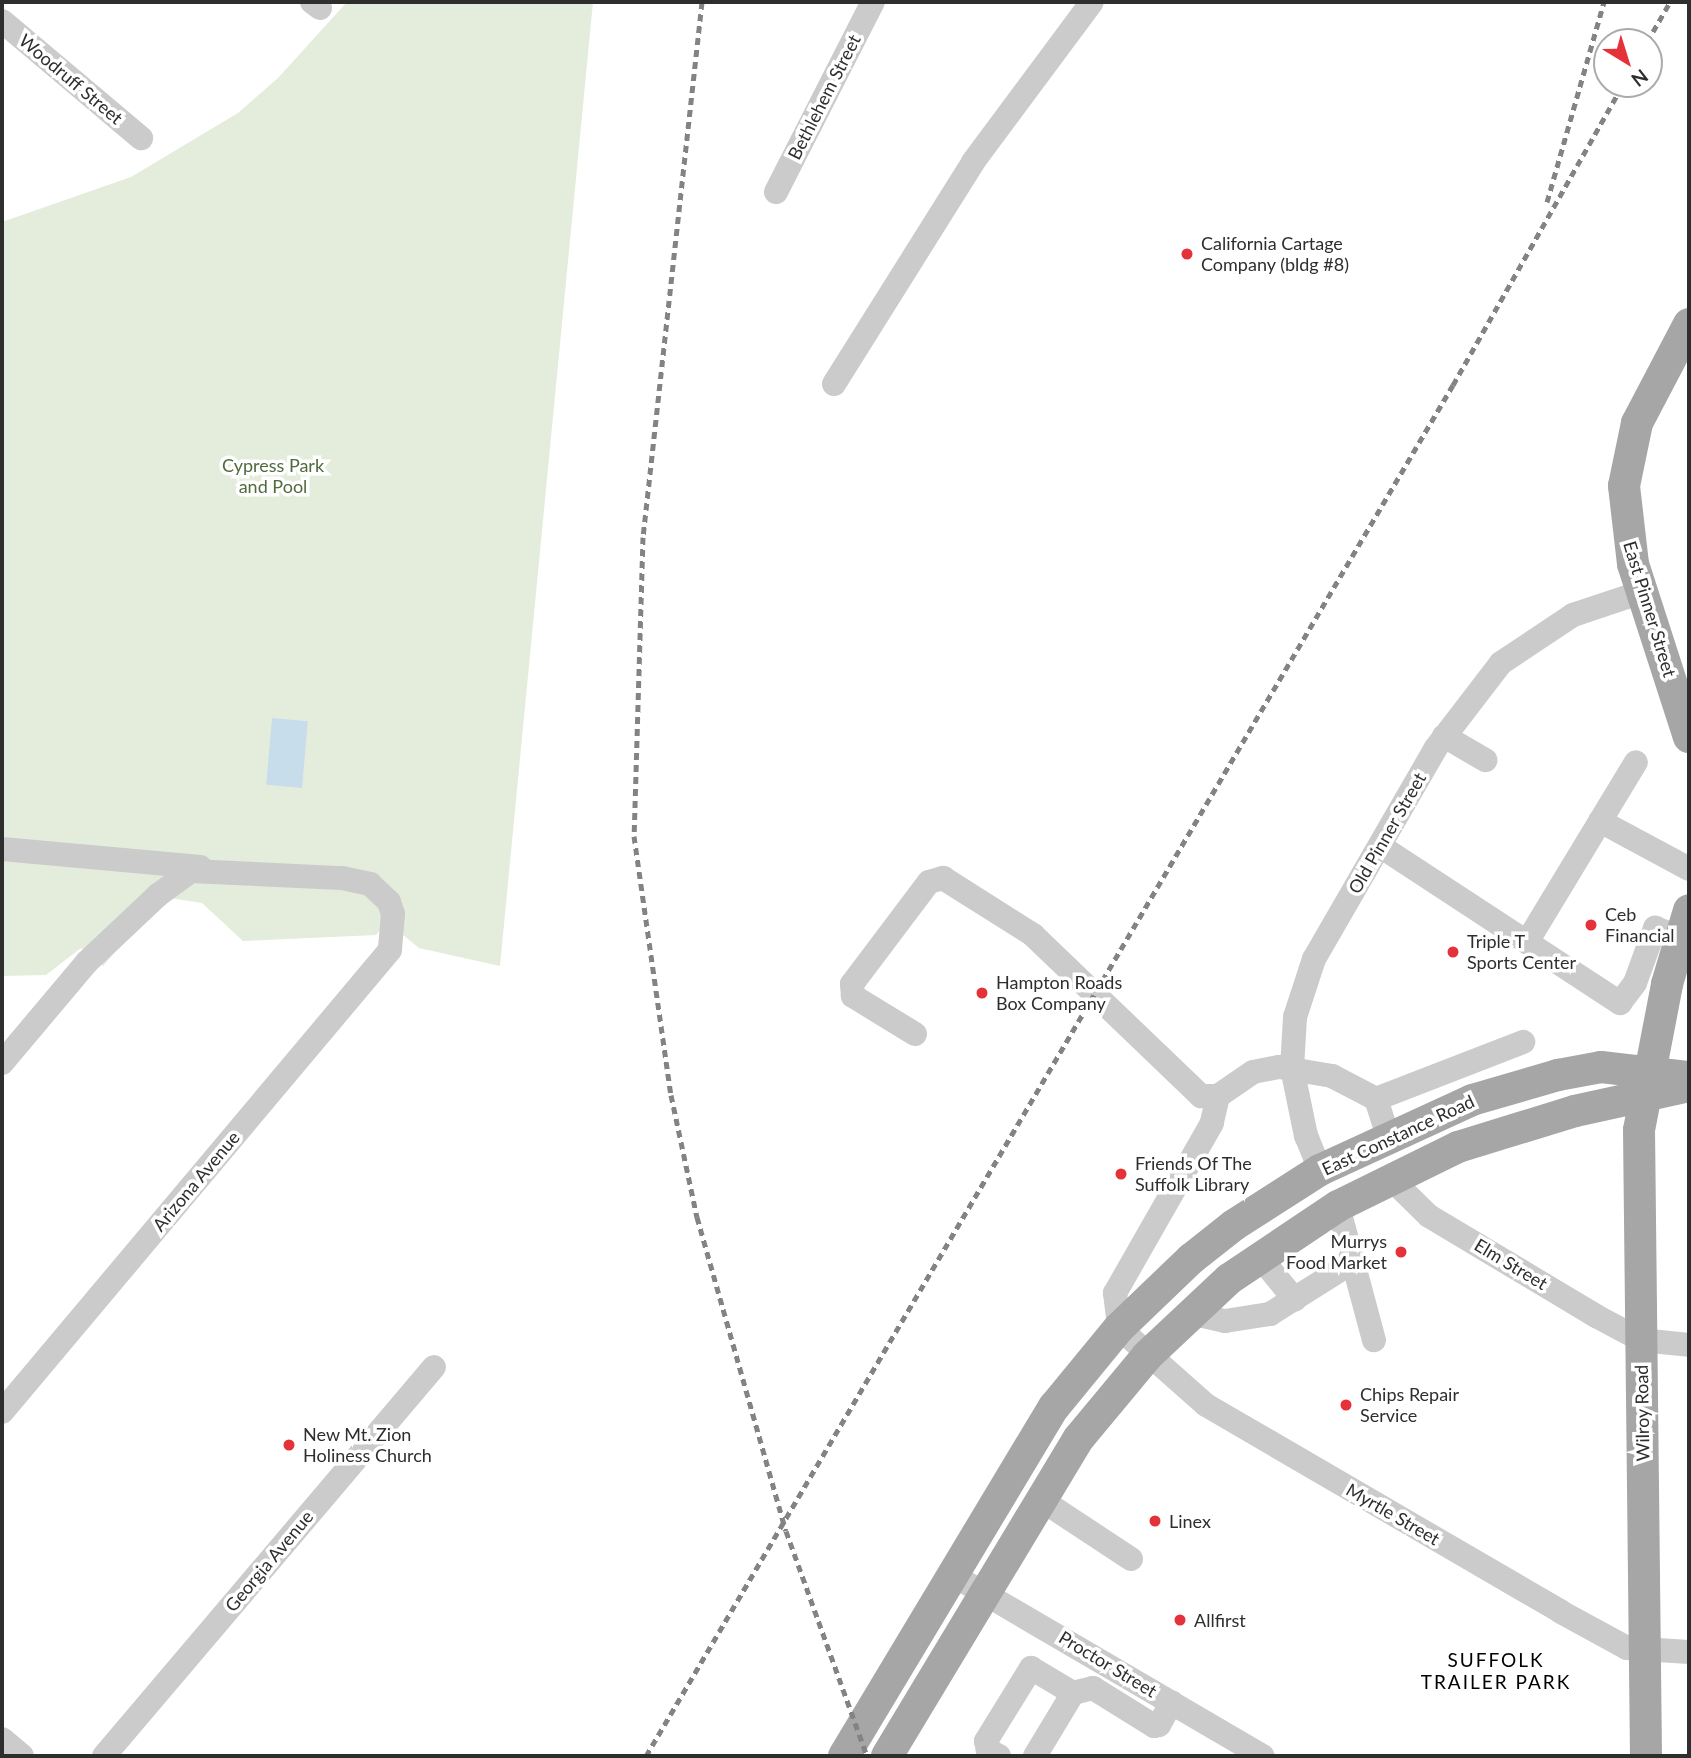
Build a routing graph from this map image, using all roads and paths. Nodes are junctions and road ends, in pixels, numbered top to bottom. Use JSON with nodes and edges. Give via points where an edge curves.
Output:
{"nodes":[{"id":1,"x":873,"y":2,"type":"edge"},
{"id":2,"x":1092,"y":2,"type":"edge"},
{"id":3,"x":2,"y":21,"type":"edge"},
{"id":4,"x":141,"y":138,"type":"dead end"},
{"id":5,"x":776,"y":192,"type":"dead end"},
{"id":6,"x":1689,"y":324,"type":"edge"},
{"id":7,"x":834,"y":384,"type":"dead end"},
{"id":8,"x":1642,"y":592,"type":"junction"},
{"id":9,"x":1444,"y":736,"type":"junction"},
{"id":10,"x":1689,"y":737,"type":"edge"},
{"id":11,"x":1485,"y":760,"type":"dead end"},
{"id":12,"x":1636,"y":762,"type":"dead end"},
{"id":13,"x":1600,"y":821,"type":"junction"},
{"id":14,"x":1380,"y":846,"type":"junction"},
{"id":15,"x":2,"y":849,"type":"edge"},
{"id":16,"x":201,"y":867,"type":"junction"},
{"id":17,"x":1689,"y":869,"type":"edge"},
{"id":18,"x":1685,"y":924,"type":"edge"},
{"id":19,"x":1527,"y":942,"type":"junction"},
{"id":20,"x":915,"y":1034,"type":"dead end"},
{"id":21,"x":1524,"y":1042,"type":"dead end"},
{"id":22,"x":2,"y":1063,"type":"edge"},
{"id":23,"x":1292,"y":1068,"type":"junction"},
{"id":24,"x":1689,"y":1077,"type":"edge"},
{"id":25,"x":1645,"y":1084,"type":"junction"},
{"id":26,"x":1689,"y":1086,"type":"edge"},
{"id":27,"x":1218,"y":1096,"type":"junction"},
{"id":28,"x":1376,"y":1099,"type":"junction"},
{"id":29,"x":1388,"y":1136,"type":"junction"},
{"id":30,"x":1320,"y":1170,"type":"junction"},
{"id":31,"x":1390,"y":1178,"type":"junction"},
{"id":32,"x":1338,"y":1206,"type":"junction"},
{"id":33,"x":1260,"y":1257,"type":"junction"},
{"id":34,"x":1353,"y":1262,"type":"junction"},
{"id":35,"x":1295,"y":1300,"type":"junction"},
{"id":36,"x":1190,"y":1312,"type":"junction"},
{"id":37,"x":1119,"y":1328,"type":"junction"},
{"id":38,"x":1374,"y":1340,"type":"dead end"},
{"id":39,"x":1641,"y":1340,"type":"junction"},
{"id":40,"x":1689,"y":1345,"type":"edge"},
{"id":41,"x":1147,"y":1356,"type":"junction"},
{"id":42,"x":435,"y":1367,"type":"dead end"},
{"id":43,"x":2,"y":1412,"type":"edge"},
{"id":44,"x":1040,"y":1499,"type":"junction"},
{"id":45,"x":1131,"y":1559,"type":"dead end"},
{"id":46,"x":951,"y":1574,"type":"junction"},
{"id":47,"x":984,"y":1592,"type":"junction"},
{"id":48,"x":1645,"y":1651,"type":"junction"},
{"id":49,"x":1689,"y":1652,"type":"edge"},
{"id":50,"x":1107,"y":1663,"type":"junction"},
{"id":51,"x":1083,"y":1691,"type":"junction"},
{"id":52,"x":1172,"y":1702,"type":"junction"},
{"id":53,"x":2,"y":1739,"type":"edge"},
{"id":54,"x":22,"y":1756,"type":"edge"},
{"id":55,"x":104,"y":1756,"type":"edge"},
{"id":56,"x":844,"y":1756,"type":"edge"},
{"id":57,"x":887,"y":1756,"type":"edge"},
{"id":58,"x":999,"y":1756,"type":"edge"},
{"id":59,"x":1035,"y":1756,"type":"edge"},
{"id":60,"x":1263,"y":1756,"type":"edge"},
{"id":61,"x":1646,"y":1756,"type":"edge"}],
"edges":[{"from":1,"to":5,"type":"street","name":"Bethlehem Street"},
{"from":2,"to":7,"type":"street","via":[[973,162]]},
{"from":3,"to":4,"type":"street","name":"Woodruff Street"},
{"from":6,"to":8,"type":"main road","name":"East Pinner Street","via":[[1649,393],[1628,454],[1625,519]]},
{"from":8,"to":9,"type":"street","name":"Old Pinner Street","via":[[1573,615],[1522,647],[1501,663]]},
{"from":8,"to":10,"type":"main road","name":"East Pinner Street"},
{"from":9,"to":11,"type":"street"},
{"from":9,"to":14,"type":"street","name":"Old Pinner Street"},
{"from":12,"to":13,"type":"street"},
{"from":13,"to":17,"type":"street"},
{"from":13,"to":19,"type":"street"},
{"from":14,"to":19,"type":"street"},
{"from":14,"to":23,"type":"street","name":"Old Pinner Street","via":[[1303,988],[1295,1017]]},
{"from":15,"to":16,"type":"street"},
{"from":16,"to":22,"type":"street","via":[[158,895],[87,962]]},
{"from":16,"to":43,"type":"street","name":"Arizona Avenue","via":[[370,884],[389,902],[390,950]]},
{"from":18,"to":19,"type":"street","via":[[1655,928],[1635,983],[1620,1003]]},
{"from":18,"to":25,"type":"main road"},
{"from":20,"to":27,"type":"street","via":[[853,996],[852,984],[929,882],[943,878],[1033,935],[1192,1091]]},
{"from":21,"to":28,"type":"street"},
{"from":23,"to":27,"type":"street","via":[[1253,1072]]},
{"from":23,"to":28,"type":"street","via":[[1332,1076]]},
{"from":23,"to":30,"type":"street","name":"Old Pinner Street","via":[[1306,1136]]},
{"from":24,"to":25,"type":"main road","name":"East Constance Road"},
{"from":25,"to":26,"type":"main road","name":"East Constance Road"},
{"from":25,"to":29,"type":"main road","name":"East Constance Road","via":[[1601,1067],[1558,1075],[1472,1100]]},
{"from":25,"to":31,"type":"main road","name":"East Constance Road","via":[[1513,1128]]},
{"from":25,"to":39,"type":"main road","name":"Wilroy Road"},
{"from":27,"to":37,"type":"street","via":[[1212,1123],[1115,1293]]},
{"from":28,"to":29,"type":"street"},
{"from":29,"to":30,"type":"main road","name":"East Constance Road"},
{"from":30,"to":37,"type":"main road","name":"East Constance Road","via":[[1234,1225]]},
{"from":31,"to":32,"type":"main road","name":"East Constance Road"},
{"from":31,"to":39,"type":"street","name":"Elm Street","via":[[1429,1216]]},
{"from":32,"to":33,"type":"main road","name":"East Constance Road"},
{"from":32,"to":34,"type":"street"},
{"from":33,"to":35,"type":"street"},
{"from":33,"to":36,"type":"main road","name":"East Constance Road"},
{"from":34,"to":35,"type":"street"},
{"from":34,"to":38,"type":"street"},
{"from":35,"to":36,"type":"street","via":[[1249,1320],[1225,1321]]},
{"from":36,"to":41,"type":"main road","name":"East Constance Road"},
{"from":37,"to":41,"type":"street","name":"Myrtle Street"},
{"from":37,"to":46,"type":"main road","name":"East Constance Road","via":[[1047,1416]]},
{"from":39,"to":40,"type":"street"},
{"from":39,"to":48,"type":"main road","name":"Wilroy Road"},
{"from":41,"to":44,"type":"main road","name":"East Constance Road","via":[[1079,1438]]},
{"from":41,"to":48,"type":"street","name":"Myrtle Street","via":[[1217,1412],[1561,1612],[1627,1648]]},
{"from":42,"to":55,"type":"street","name":"Georgia Avenue"},
{"from":44,"to":45,"type":"street"},
{"from":44,"to":47,"type":"main road","name":"East Constance Road"},
{"from":46,"to":47,"type":"street","name":"Proctor Street"},
{"from":46,"to":56,"type":"main road","name":"East Constance Road"},
{"from":47,"to":50,"type":"street","name":"Proctor Street"},
{"from":47,"to":57,"type":"main road","name":"East Constance Road"},
{"from":48,"to":49,"type":"street","name":"Myrtle Street"},
{"from":48,"to":61,"type":"main road","name":"Wilroy Road"},
{"from":50,"to":51,"type":"street"},
{"from":50,"to":52,"type":"street","name":"Proctor Street"},
{"from":51,"to":52,"type":"street","via":[[1154,1726]]},
{"from":51,"to":58,"type":"street","via":[[1031,1668],[1025,1672],[986,1741],[988,1750]]},
{"from":51,"to":59,"type":"street"},
{"from":52,"to":60,"type":"street","name":"Proctor Street"},
{"from":53,"to":54,"type":"street"}]}
